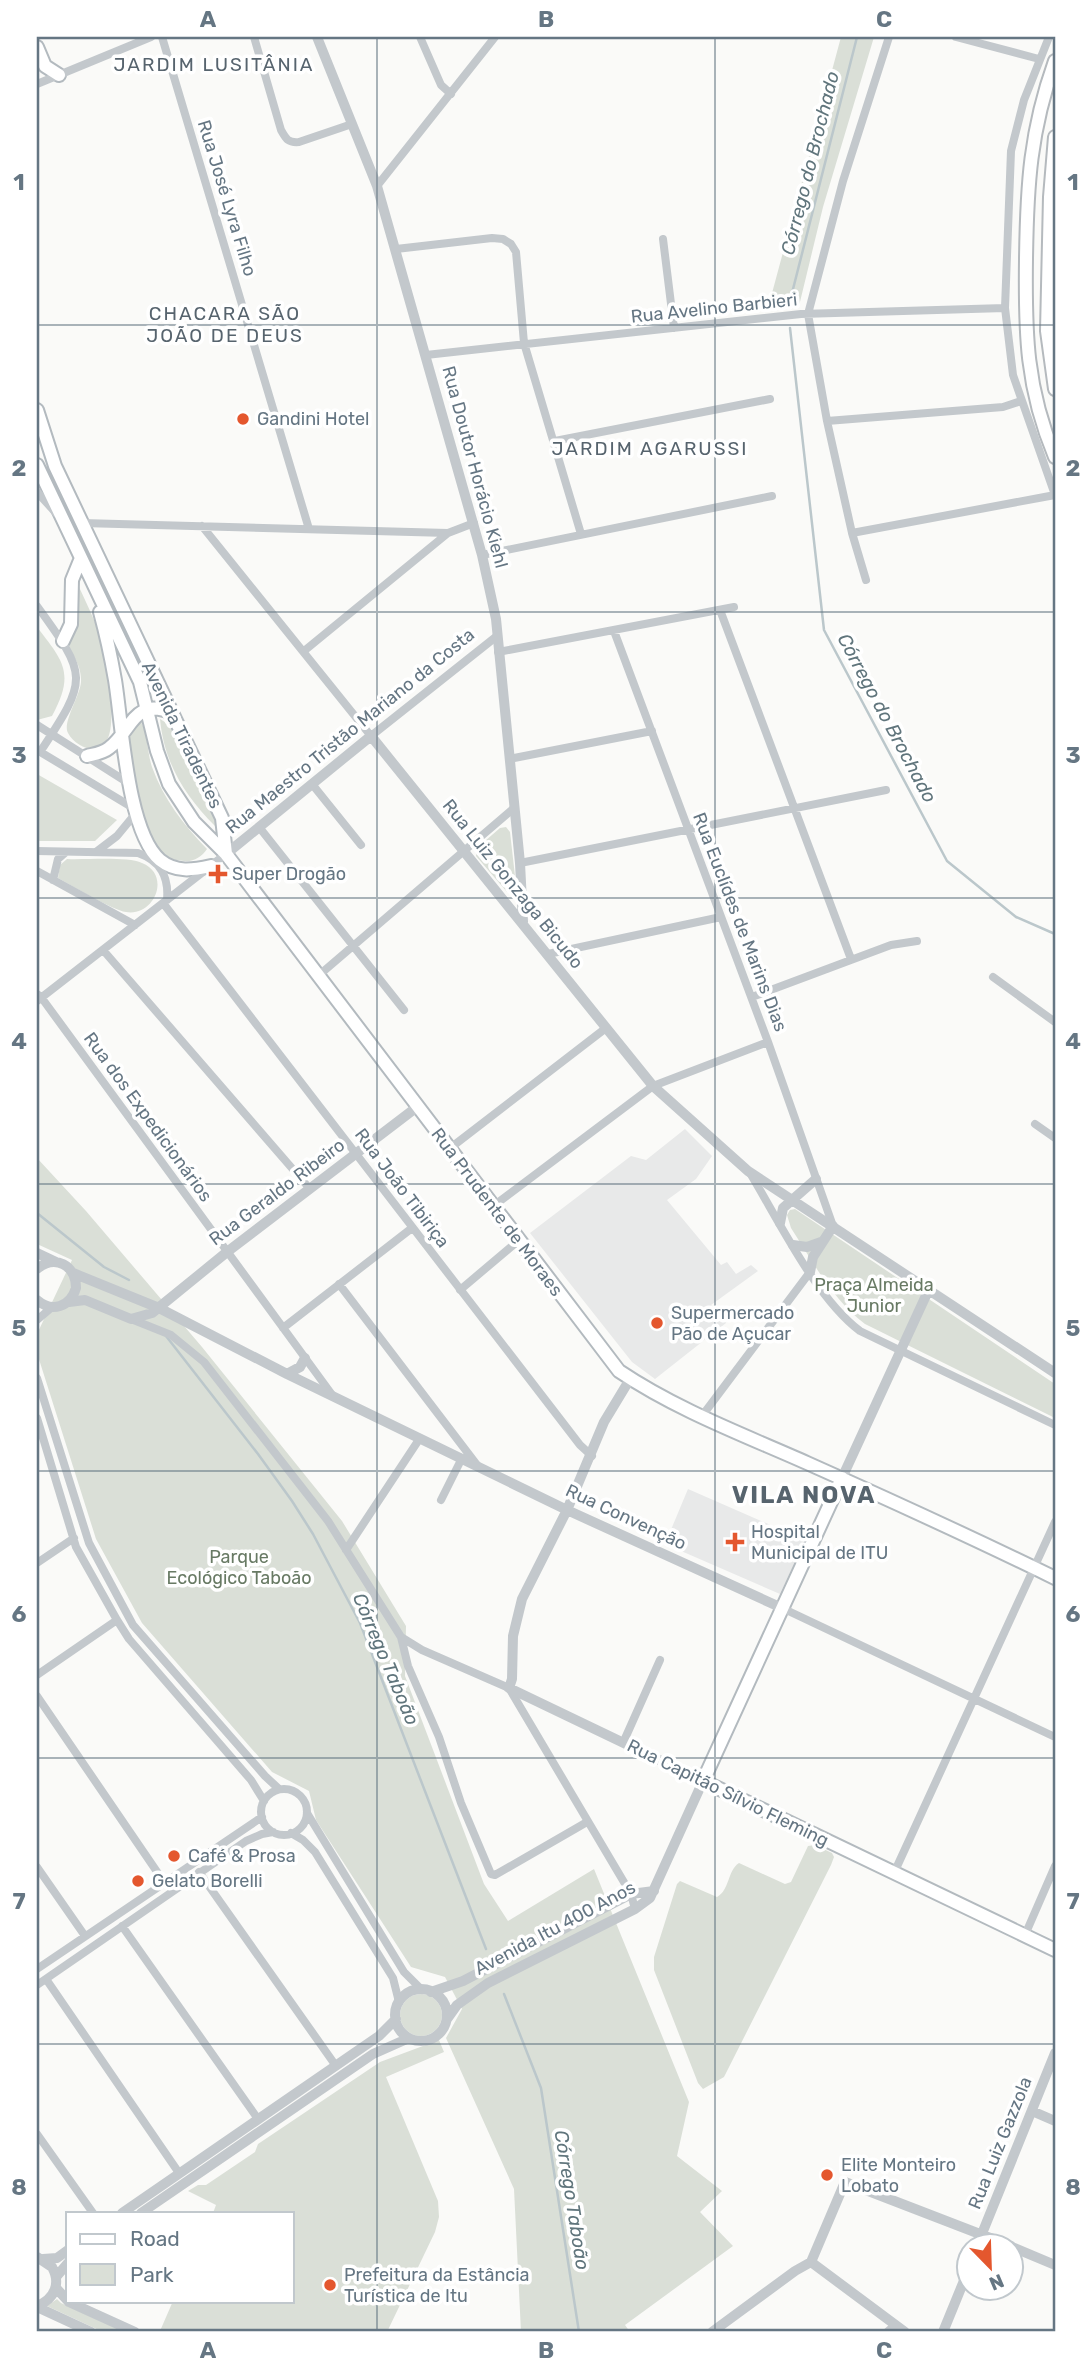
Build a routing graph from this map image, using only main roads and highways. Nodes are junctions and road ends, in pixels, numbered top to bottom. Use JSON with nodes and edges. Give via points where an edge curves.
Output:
{"nodes":[{"id":1,"x":37,"y":47,"type":"edge"},
{"id":2,"x":1055,"y":61,"type":"edge"},
{"id":3,"x":60,"y":75,"type":"road end"},
{"id":4,"x":1055,"y":137,"type":"edge"},
{"id":5,"x":1055,"y":389,"type":"edge"},
{"id":6,"x":37,"y":410,"type":"edge"},
{"id":7,"x":1055,"y":457,"type":"edge"},
{"id":8,"x":37,"y":465,"type":"edge"},
{"id":9,"x":81,"y":558,"type":"junction"},
{"id":10,"x":93,"y":584,"type":"junction"},
{"id":11,"x":62,"y":641,"type":"road end"},
{"id":12,"x":148,"y":710,"type":"junction"},
{"id":13,"x":172,"y":713,"type":"junction"},
{"id":14,"x":121,"y":734,"type":"junction"},
{"id":15,"x":88,"y":756,"type":"road end"},
{"id":16,"x":226,"y":854,"type":"junction"},
{"id":17,"x":211,"y":866,"type":"road end"},
{"id":18,"x":842,"y":1478,"type":"junction"},
{"id":19,"x":1055,"y":1578,"type":"edge"},
{"id":20,"x":1055,"y":1950,"type":"edge"}],
"edges":[{"from":1,"to":3,"type":"main road","via":[[45,66]]},
{"from":2,"to":7,"type":"main road","via":[[1044,92],[1027,188],[1025,321],[1035,394]]},
{"from":4,"to":5,"type":"main road","via":[[1049,197],[1047,331]]},
{"from":6,"to":13,"type":"main road","name":"Avenida Tiradentes","via":[[55,466]]},
{"from":8,"to":9,"type":"main road","name":"Avenida Tiradentes"},
{"from":9,"to":10,"type":"main road","name":"Avenida Tiradentes"},
{"from":9,"to":11,"type":"main road","via":[[72,580],[71,624]]},
{"from":10,"to":12,"type":"main road","name":"Avenida Tiradentes","via":[[140,682]]},
{"from":10,"to":14,"type":"main road","via":[[115,681]]},
{"from":12,"to":13,"type":"main road"},
{"from":12,"to":14,"type":"main road"},
{"from":12,"to":16,"type":"main road","name":"Avenida Tiradentes","via":[[157,751],[176,799]]},
{"from":13,"to":16,"type":"main road","name":"Avenida Tiradentes","via":[[222,818]]},
{"from":14,"to":15,"type":"main road","via":[[108,749]]},
{"from":14,"to":17,"type":"main road","via":[[136,811],[159,859],[182,870]]},
{"from":16,"to":18,"type":"main road","name":"Rua Prudente de Moraes","via":[[620,1371],[702,1416]]},
{"from":18,"to":19,"type":"main road","name":"Rua Prudente de Moraes"},
{"from":18,"to":20,"type":"main road","name":"Rua Capitão Sílvio Fleming","via":[[703,1782]]}]}
